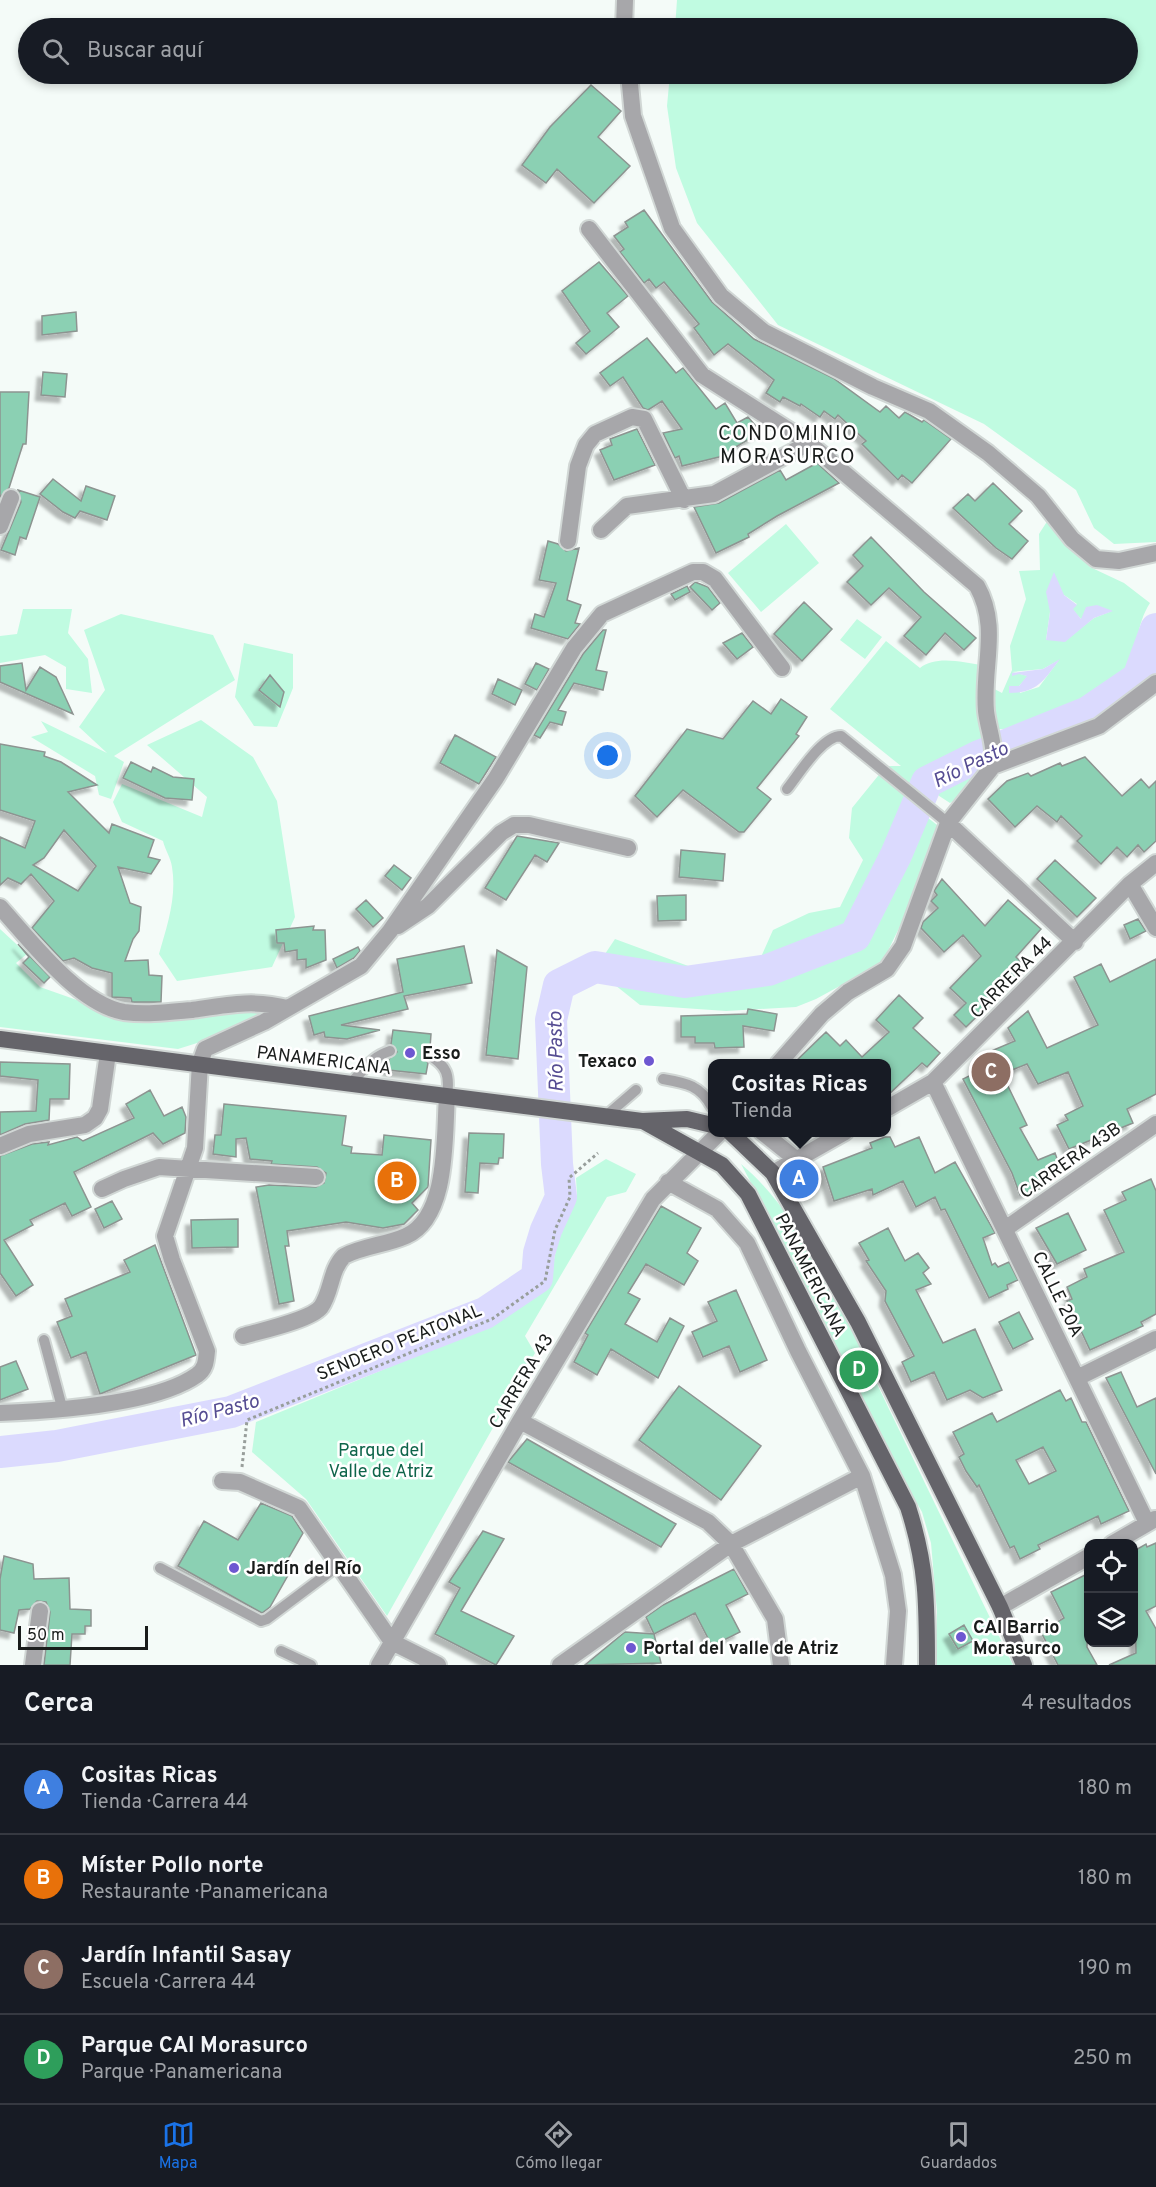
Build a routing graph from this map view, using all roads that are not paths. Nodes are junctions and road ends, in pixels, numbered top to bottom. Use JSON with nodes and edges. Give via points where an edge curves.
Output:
{"nodes":[{"id":1,"x":625,"y":0,"type":"edge"},
{"id":2,"x":624,"y":18,"type":"edge"},
{"id":3,"x":630,"y":84,"type":"edge"},
{"id":4,"x":590,"y":229,"type":"dead end"},
{"id":5,"x":809,"y":443,"type":"junction"},
{"id":6,"x":11,"y":498,"type":"dead end"},
{"id":7,"x":684,"y":500,"type":"junction"},
{"id":8,"x":0,"y":526,"type":"edge"},
{"id":9,"x":600,"y":530,"type":"dead end"},
{"id":10,"x":568,"y":541,"type":"dead end"},
{"id":11,"x":1156,"y":553,"type":"edge"},
{"id":12,"x":782,"y":668,"type":"dead end"},
{"id":13,"x":1156,"y":682,"type":"edge"},
{"id":14,"x":994,"y":761,"type":"junction"},
{"id":15,"x":787,"y":789,"type":"dead end"},
{"id":16,"x":948,"y":823,"type":"junction"},
{"id":17,"x":628,"y":848,"type":"dead end"},
{"id":18,"x":1156,"y":863,"type":"edge"},
{"id":19,"x":1130,"y":885,"type":"junction"},
{"id":20,"x":0,"y":907,"type":"edge"},
{"id":21,"x":1156,"y":928,"type":"edge"},
{"id":22,"x":390,"y":931,"type":"junction"},
{"id":23,"x":1075,"y":942,"type":"junction"},
{"id":24,"x":287,"y":1008,"type":"junction"},
{"id":25,"x":0,"y":1040,"type":"edge"},
{"id":26,"x":390,"y":1051,"type":"dead end"},
{"id":27,"x":108,"y":1053,"type":"junction"},
{"id":28,"x":429,"y":1055,"type":"dead end"},
{"id":29,"x":782,"y":1059,"type":"edge"},
{"id":30,"x":200,"y":1063,"type":"junction"},
{"id":31,"x":663,"y":1079,"type":"dead end"},
{"id":32,"x":933,"y":1082,"type":"junction"},
{"id":33,"x":351,"y":1083,"type":"junction"},
{"id":34,"x":636,"y":1090,"type":"dead end"},
{"id":35,"x":708,"y":1095,"type":"edge"},
{"id":36,"x":447,"y":1096,"type":"junction"},
{"id":37,"x":891,"y":1106,"type":"edge"},
{"id":38,"x":602,"y":1114,"type":"junction"},
{"id":39,"x":642,"y":1121,"type":"junction"},
{"id":40,"x":708,"y":1124,"type":"edge"},
{"id":41,"x":1156,"y":1124,"type":"edge"},
{"id":42,"x":715,"y":1137,"type":"edge"},
{"id":43,"x":735,"y":1137,"type":"edge"},
{"id":44,"x":768,"y":1137,"type":"edge"},
{"id":45,"x":836,"y":1137,"type":"edge"},
{"id":46,"x":0,"y":1146,"type":"edge"},
{"id":47,"x":699,"y":1153,"type":"junction"},
{"id":48,"x":797,"y":1160,"type":"junction"},
{"id":49,"x":189,"y":1170,"type":"junction"},
{"id":50,"x":772,"y":1173,"type":"junction"},
{"id":51,"x":316,"y":1177,"type":"dead end"},
{"id":52,"x":668,"y":1182,"type":"junction"},
{"id":53,"x":102,"y":1189,"type":"dead end"},
{"id":54,"x":1005,"y":1229,"type":"junction"},
{"id":55,"x":243,"y":1336,"type":"dead end"},
{"id":56,"x":820,"y":1339,"type":"junction"},
{"id":57,"x":1156,"y":1339,"type":"edge"},
{"id":58,"x":44,"y":1340,"type":"dead end"},
{"id":59,"x":798,"y":1351,"type":"junction"},
{"id":60,"x":1077,"y":1378,"type":"junction"},
{"id":61,"x":63,"y":1411,"type":"junction"},
{"id":62,"x":0,"y":1413,"type":"edge"},
{"id":63,"x":520,"y":1421,"type":"junction"},
{"id":64,"x":862,"y":1476,"type":"junction"},
{"id":65,"x":222,"y":1481,"type":"dead end"},
{"id":66,"x":1152,"y":1521,"type":"edge"},
{"id":67,"x":1121,"y":1539,"type":"edge"},
{"id":68,"x":731,"y":1544,"type":"junction"},
{"id":69,"x":1084,"y":1560,"type":"edge"},
{"id":70,"x":339,"y":1565,"type":"junction"},
{"id":71,"x":160,"y":1568,"type":"dead end"},
{"id":72,"x":1000,"y":1607,"type":"junction"},
{"id":73,"x":40,"y":1611,"type":"dead end"},
{"id":74,"x":392,"y":1642,"type":"junction"},
{"id":75,"x":281,"y":1651,"type":"dead end"},
{"id":76,"x":33,"y":1665,"type":"edge"},
{"id":77,"x":310,"y":1665,"type":"edge"},
{"id":78,"x":380,"y":1665,"type":"edge"},
{"id":79,"x":438,"y":1665,"type":"edge"},
{"id":80,"x":560,"y":1665,"type":"edge"},
{"id":81,"x":780,"y":1665,"type":"edge"},
{"id":82,"x":894,"y":1665,"type":"edge"},
{"id":83,"x":927,"y":1665,"type":"edge"},
{"id":84,"x":1024,"y":1665,"type":"edge"}],
"edges":[{"from":1,"to":2,"type":"street"},
{"from":3,"to":11,"type":"street","via":[[633,116],[672,228],[721,296],[764,332],[929,411],[988,453],[1038,496],[1072,539],[1096,559],[1119,561]]},
{"from":4,"to":5,"type":"street","via":[[702,375]]},
{"from":5,"to":7,"type":"street","via":[[714,494]]},
{"from":5,"to":14,"type":"street","via":[[977,586],[987,604],[990,623],[986,712]]},
{"from":6,"to":8,"type":"street"},
{"from":7,"to":9,"type":"street","via":[[627,506]]},
{"from":7,"to":10,"type":"street","via":[[644,419],[632,417],[595,434],[586,445],[578,466]]},
{"from":12,"to":22,"type":"street","via":[[716,579],[703,572],[693,572],[602,614],[574,648],[496,778]]},
{"from":13,"to":14,"type":"street","via":[[1099,726]]},
{"from":14,"to":16,"type":"street"},
{"from":15,"to":16,"type":"lane","via":[[823,745],[833,736],[841,736]]},
{"from":16,"to":23,"type":"street"},
{"from":16,"to":29,"type":"street","via":[[903,946],[887,969],[848,992],[822,1014]]},
{"from":17,"to":22,"type":"street","via":[[514,825],[501,833],[428,906]]},
{"from":18,"to":19,"type":"street","name":"CARRERA 44"},
{"from":19,"to":21,"type":"street"},
{"from":19,"to":23,"type":"street","name":"CARRERA 44"},
{"from":20,"to":24,"type":"street","via":[[75,986],[122,1011],[158,1014],[265,1002]]},
{"from":22,"to":24,"type":"street","via":[[361,966]]},
{"from":23,"to":32,"type":"street","name":"CARRERA 44"},
{"from":24,"to":30,"type":"street","via":[[209,1045]]},
{"from":25,"to":27,"type":"main road","name":"PANAMERICANA"},
{"from":26,"to":33,"type":"lane","via":[[367,1064]]},
{"from":27,"to":30,"type":"main road","name":"PANAMERICANA"},
{"from":27,"to":46,"type":"street","via":[[100,1109],[95,1118],[85,1125],[28,1134]]},
{"from":28,"to":36,"type":"lane","via":[[446,1068]]},
{"from":30,"to":33,"type":"main road","name":"PANAMERICANA"},
{"from":30,"to":49,"type":"street","via":[[195,1148]]},
{"from":31,"to":35,"type":"lane","via":[[695,1086]]},
{"from":32,"to":37,"type":"street","name":"CARRERA 44"},
{"from":32,"to":54,"type":"street","name":"CALLE 20A"},
{"from":33,"to":36,"type":"main road","name":"PANAMERICANA"},
{"from":34,"to":38,"type":"lane"},
{"from":36,"to":38,"type":"main road","name":"PANAMERICANA"},
{"from":36,"to":55,"type":"street","via":[[437,1197],[430,1214],[407,1236],[344,1256],[337,1263],[321,1307],[308,1316]]},
{"from":38,"to":39,"type":"main road","name":"PANAMERICANA"},
{"from":39,"to":40,"type":"main road","name":"PANAMERICANA","via":[[687,1119]]},
{"from":39,"to":47,"type":"main road","name":"PANAMERICANA"},
{"from":41,"to":54,"type":"street","name":"CARRERA 43B"},
{"from":42,"to":47,"type":"street","name":"CARRERA 43"},
{"from":43,"to":50,"type":"main road","name":"PANAMERICANA"},
{"from":44,"to":48,"type":"street"},
{"from":45,"to":48,"type":"street"},
{"from":47,"to":52,"type":"street","name":"CARRERA 43"},
{"from":47,"to":56,"type":"main road","name":"PANAMERICANA","via":[[722,1165],[748,1194]]},
{"from":48,"to":50,"type":"street"},
{"from":49,"to":51,"type":"street"},
{"from":49,"to":53,"type":"street","via":[[152,1168]]},
{"from":49,"to":61,"type":"street","via":[[165,1236],[207,1351],[206,1366],[198,1375],[156,1393]]},
{"from":50,"to":72,"type":"main road","name":"PANAMERICANA","via":[[858,1322]]},
{"from":52,"to":59,"type":"street","via":[[717,1209],[747,1243]]},
{"from":52,"to":63,"type":"street","name":"CARRERA 43","via":[[653,1199]]},
{"from":54,"to":60,"type":"street","name":"CALLE 20A"},
{"from":56,"to":59,"type":"street"},
{"from":56,"to":83,"type":"main road","name":"PANAMERICANA","via":[[908,1507],[921,1549],[927,1597]]},
{"from":57,"to":60,"type":"street"},
{"from":58,"to":61,"type":"lane"},
{"from":59,"to":64,"type":"street"},
{"from":60,"to":66,"type":"street","name":"CALLE 20A"},
{"from":61,"to":62,"type":"street"},
{"from":63,"to":68,"type":"street","via":[[708,1522]]},
{"from":63,"to":74,"type":"street","name":"CARRERA 43"},
{"from":64,"to":68,"type":"street"},
{"from":64,"to":82,"type":"street","via":[[893,1575],[898,1611]]},
{"from":65,"to":70,"type":"street","via":[[240,1482],[299,1508]]},
{"from":66,"to":67,"type":"street"},
{"from":68,"to":80,"type":"street"},
{"from":68,"to":81,"type":"street","via":[[775,1619]]},
{"from":69,"to":72,"type":"street"},
{"from":70,"to":71,"type":"lane","via":[[261,1621]]},
{"from":70,"to":74,"type":"street"},
{"from":72,"to":84,"type":"main road","name":"PANAMERICANA"},
{"from":73,"to":76,"type":"street"},
{"from":74,"to":78,"type":"street"},
{"from":74,"to":79,"type":"street"},
{"from":75,"to":77,"type":"lane"}]}
